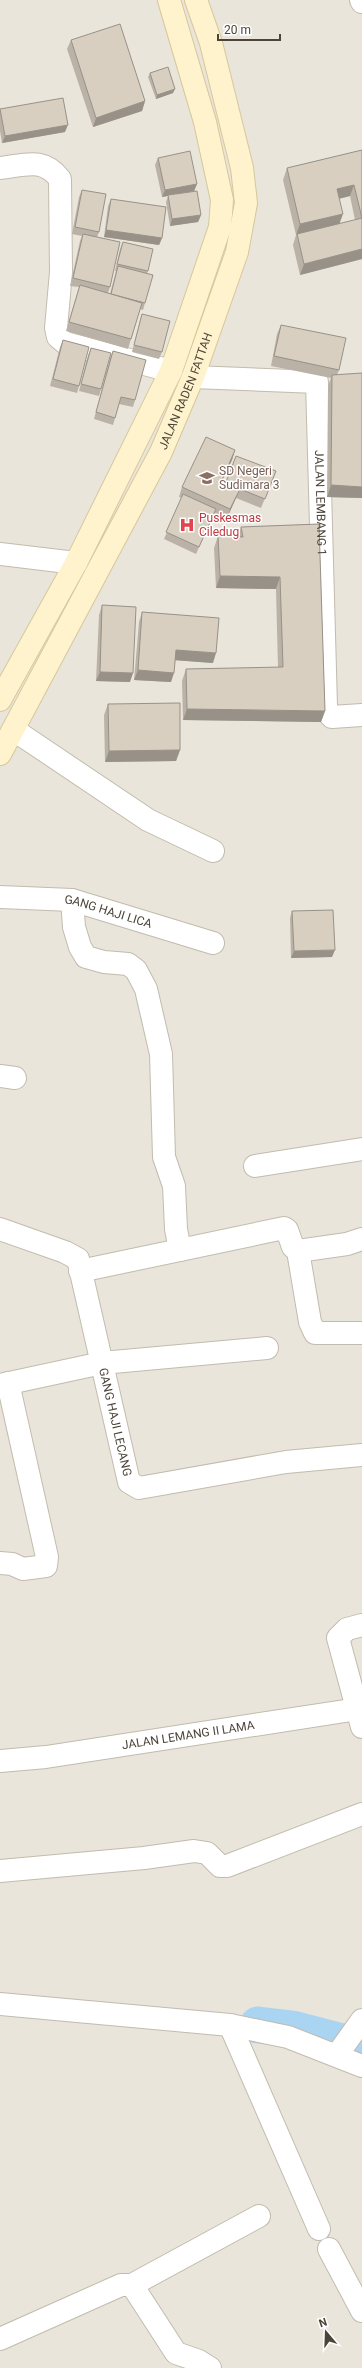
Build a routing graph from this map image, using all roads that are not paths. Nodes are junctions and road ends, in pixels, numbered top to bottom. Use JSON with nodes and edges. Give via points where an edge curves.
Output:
{"nodes":[{"id":1,"x":169,"y":0,"type":"edge"},
{"id":2,"x":196,"y":0,"type":"edge"},
{"id":3,"x":211,"y":43,"type":"junction"},
{"id":4,"x":186,"y":51,"type":"junction"},
{"id":5,"x":0,"y":168,"type":"edge"},
{"id":6,"x":171,"y":372,"type":"junction"},
{"id":7,"x":193,"y":377,"type":"junction"},
{"id":8,"x":339,"y":381,"type":"edge"},
{"id":9,"x":317,"y":382,"type":"junction"},
{"id":10,"x":0,"y":554,"type":"edge"},
{"id":11,"x":76,"y":563,"type":"junction"},
{"id":12,"x":0,"y":700,"type":"edge"},
{"id":13,"x":362,"y":715,"type":"edge"},
{"id":14,"x":14,"y":730,"type":"junction"},
{"id":15,"x":0,"y":754,"type":"edge"},
{"id":16,"x":213,"y":850,"type":"dead end"},
{"id":17,"x":0,"y":897,"type":"edge"},
{"id":18,"x":72,"y":900,"type":"junction"},
{"id":19,"x":214,"y":943,"type":"dead end"},
{"id":20,"x":362,"y":1149,"type":"edge"},
{"id":21,"x":255,"y":1166,"type":"dead end"},
{"id":22,"x":0,"y":1229,"type":"edge"},
{"id":23,"x":362,"y":1239,"type":"edge"},
{"id":24,"x":180,"y":1250,"type":"junction"},
{"id":25,"x":298,"y":1251,"type":"junction"},
{"id":26,"x":80,"y":1272,"type":"junction"},
{"id":27,"x":362,"y":1333,"type":"edge"},
{"id":28,"x":266,"y":1348,"type":"dead end"},
{"id":29,"x":102,"y":1364,"type":"junction"},
{"id":30,"x":4,"y":1384,"type":"edge"},
{"id":31,"x":362,"y":1455,"type":"edge"},
{"id":32,"x":0,"y":1563,"type":"edge"},
{"id":33,"x":362,"y":1625,"type":"edge"},
{"id":34,"x":360,"y":1718,"type":"edge"},
{"id":35,"x":0,"y":1762,"type":"edge"},
{"id":36,"x":362,"y":1814,"type":"edge"},
{"id":37,"x":0,"y":1871,"type":"edge"},
{"id":38,"x":0,"y":2004,"type":"edge"},
{"id":39,"x":230,"y":2025,"type":"junction"},
{"id":40,"x":357,"y":2026,"type":"edge"},
{"id":41,"x":339,"y":2053,"type":"junction"},
{"id":42,"x":362,"y":2066,"type":"edge"},
{"id":43,"x":259,"y":2216,"type":"dead end"},
{"id":44,"x":318,"y":2229,"type":"dead end"},
{"id":45,"x":329,"y":2249,"type":"dead end"},
{"id":46,"x":132,"y":2285,"type":"junction"},
{"id":47,"x":362,"y":2312,"type":"edge"},
{"id":48,"x":0,"y":2339,"type":"edge"},
{"id":49,"x":210,"y":2368,"type":"edge"}],
"edges":[{"from":1,"to":4,"type":"main road","name":"JALAN RADEN FATTAH"},
{"from":2,"to":3,"type":"main road","name":"JALAN RADEN FATTAH"},
{"from":3,"to":4,"type":"main road"},
{"from":3,"to":7,"type":"main road","name":"JALAN RADEN FATTAH","via":[[242,168],[246,203],[237,252]]},
{"from":4,"to":6,"type":"main road","name":"JALAN RADEN FATTAH","via":[[206,122],[222,200],[220,227],[212,256]]},
{"from":5,"to":6,"type":"street","via":[[43,164],[52,169],[60,179],[61,272],[56,328],[58,337],[65,343]]},
{"from":6,"to":11,"type":"main road","name":"JALAN RADEN FATTAH"},
{"from":7,"to":9,"type":"street"},
{"from":7,"to":14,"type":"main road","name":"JALAN RADEN FATTAH","via":[[161,452]]},
{"from":8,"to":9,"type":"street"},
{"from":9,"to":13,"type":"street","name":"JALAN LEMBANG 1","via":[[326,706],[332,716]]},
{"from":10,"to":11,"type":"street"},
{"from":11,"to":12,"type":"main road","name":"JALAN RADEN FATTAH"},
{"from":14,"to":15,"type":"main road","name":"JALAN RADEN FATTAH"},
{"from":14,"to":16,"type":"street","via":[[148,820]]},
{"from":17,"to":18,"type":"street","name":"GANG HAJI LICA"},
{"from":18,"to":19,"type":"street","name":"GANG HAJI LICA"},
{"from":18,"to":24,"type":"street","via":[[74,928],[86,957],[128,964],[136,970],[146,989],[161,1054],[164,1157],[174,1186],[176,1229]]},
{"from":20,"to":21,"type":"street"},
{"from":22,"to":26,"type":"street","name":"GANG HAJI LECANG","via":[[66,1252],[78,1259]]},
{"from":23,"to":25,"type":"street","via":[[347,1244]]},
{"from":24,"to":25,"type":"street","via":[[284,1228],[288,1230],[292,1247]]},
{"from":24,"to":26,"type":"street"},
{"from":25,"to":27,"type":"street","via":[[310,1322],[315,1333]]},
{"from":26,"to":29,"type":"street","name":"GANG HAJI LECANG"},
{"from":28,"to":29,"type":"street"},
{"from":29,"to":30,"type":"street"},
{"from":29,"to":31,"type":"street","name":"GANG HAJI LECANG","via":[[126,1474],[129,1482],[139,1488],[286,1462]]},
{"from":30,"to":32,"type":"street","via":[[46,1557],[46,1566],[32,1569]]},
{"from":33,"to":34,"type":"street","via":[[347,1629],[338,1638]]},
{"from":34,"to":35,"type":"street","name":"JALAN LEMANG II LAMA"},
{"from":36,"to":37,"type":"street","via":[[227,1866],[220,1866],[207,1853],[194,1851]]},
{"from":38,"to":39,"type":"street"},
{"from":39,"to":41,"type":"street","via":[[288,2036]]},
{"from":39,"to":44,"type":"street"},
{"from":40,"to":41,"type":"street"},
{"from":41,"to":42,"type":"street"},
{"from":43,"to":46,"type":"street"},
{"from":45,"to":47,"type":"street"},
{"from":46,"to":48,"type":"street","via":[[121,2285]]},
{"from":46,"to":49,"type":"street","via":[[176,2353]]}]}
